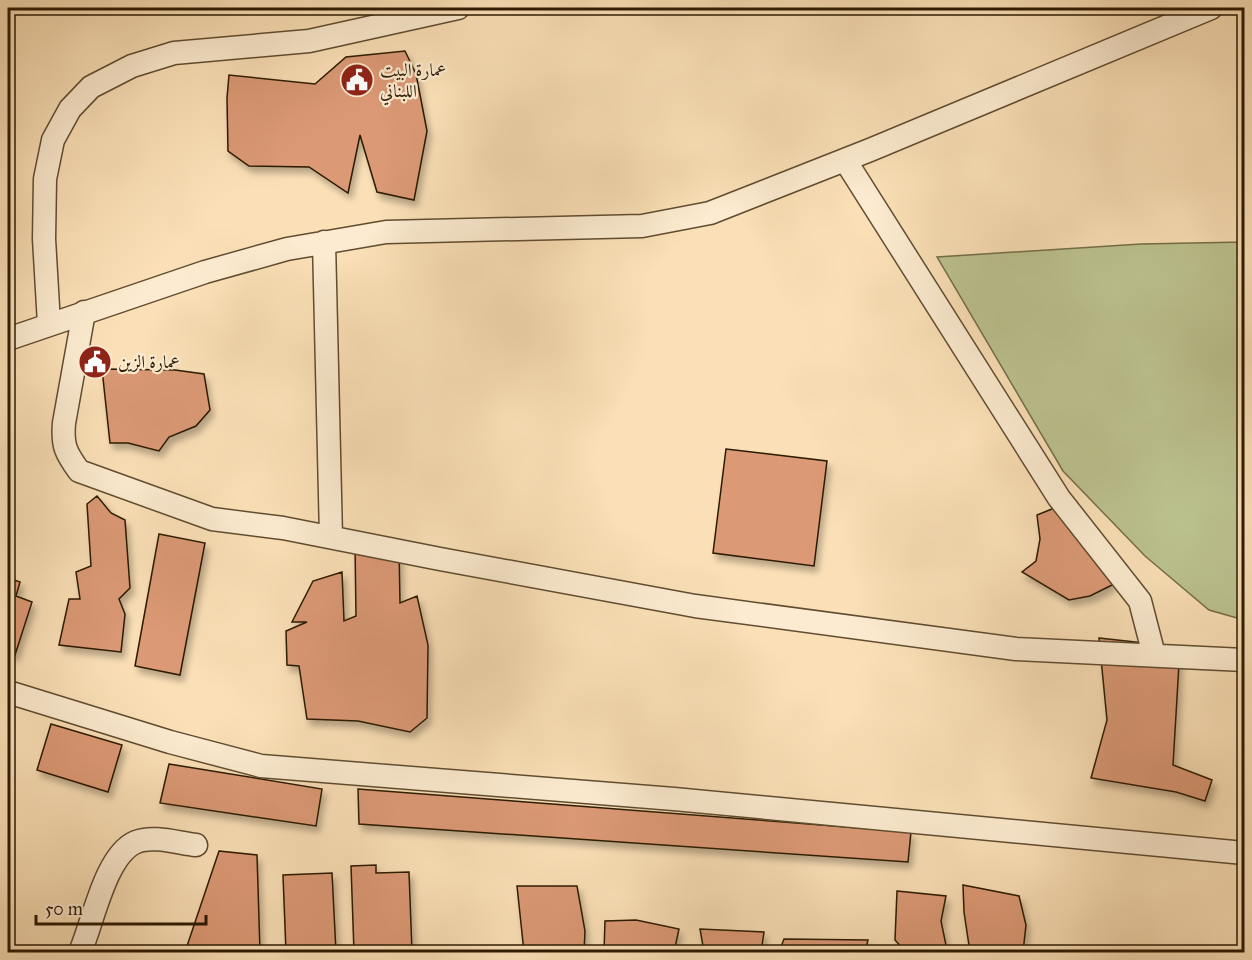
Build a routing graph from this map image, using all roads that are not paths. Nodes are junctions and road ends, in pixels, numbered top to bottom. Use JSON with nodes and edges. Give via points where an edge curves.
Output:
{"nodes":[{"id":1,"x":458,"y":8,"type":"edge"},
{"id":2,"x":1211,"y":8,"type":"edge"},
{"id":3,"x":845,"y":160,"type":"junction"},
{"id":4,"x":324,"y":242,"type":"junction"},
{"id":5,"x":84,"y":312,"type":"junction"},
{"id":6,"x":49,"y":324,"type":"junction"},
{"id":7,"x":8,"y":339,"type":"edge"},
{"id":8,"x":331,"y":537,"type":"junction"},
{"id":9,"x":1154,"y":656,"type":"junction"},
{"id":10,"x":1245,"y":660,"type":"edge"},
{"id":11,"x":8,"y":692,"type":"edge"},
{"id":12,"x":196,"y":845,"type":"dead end"},
{"id":13,"x":1245,"y":853,"type":"edge"},
{"id":14,"x":80,"y":952,"type":"edge"}],
"edges":[{"from":1,"to":6,"type":"street","via":[[309,41],[174,53],[132,66],[91,87],[70,109],[53,140],[45,179]]},
{"from":2,"to":3,"type":"street"},
{"from":3,"to":4,"type":"street","via":[[710,213],[642,226],[386,232]]},
{"from":3,"to":9,"type":"street","via":[[1059,498],[1140,601]]},
{"from":4,"to":5,"type":"street","via":[[215,269]]},
{"from":4,"to":8,"type":"street"},
{"from":5,"to":6,"type":"street"},
{"from":5,"to":8,"type":"street","via":[[62,442],[79,471],[212,519]]},
{"from":6,"to":7,"type":"street"},
{"from":8,"to":9,"type":"street","via":[[695,606],[1016,649]]},
{"from":9,"to":10,"type":"street"},
{"from":11,"to":13,"type":"street","via":[[261,766],[674,799]]},
{"from":12,"to":14,"type":"street","via":[[152,840],[136,842],[123,851],[112,865]]}]}
